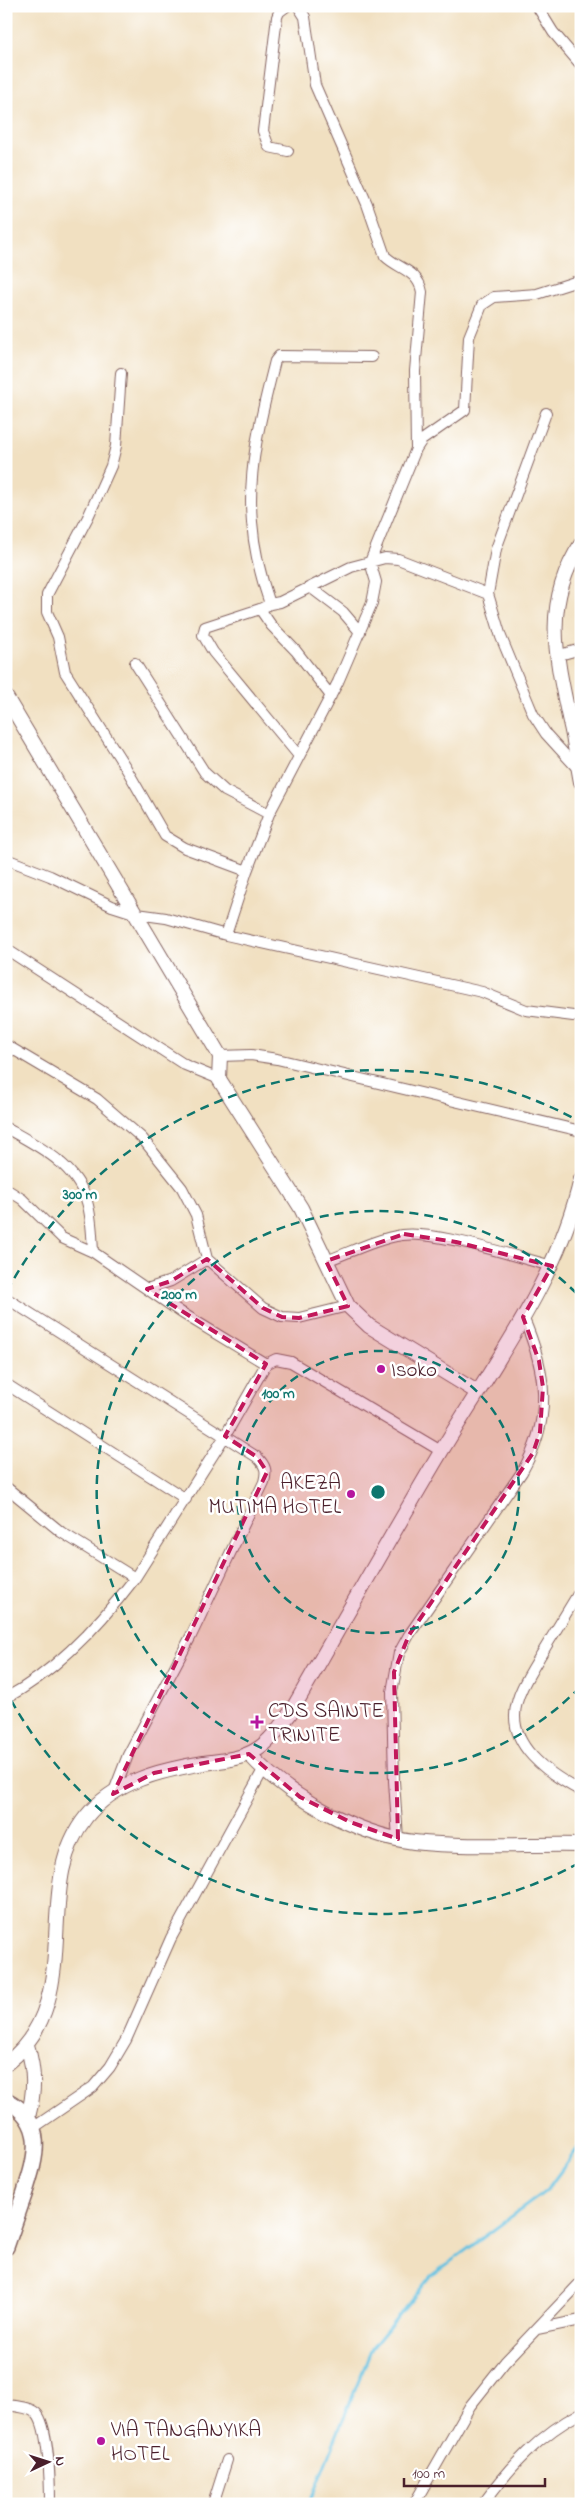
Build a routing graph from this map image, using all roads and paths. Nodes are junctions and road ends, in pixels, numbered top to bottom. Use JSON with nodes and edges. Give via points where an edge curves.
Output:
{"nodes":[{"id":1,"x":287,"y":6,"type":"edge"},
{"id":2,"x":298,"y":6,"type":"edge"},
{"id":3,"x":537,"y":6,"type":"edge"},
{"id":4,"x":581,"y":65,"type":"edge"},
{"id":5,"x":288,"y":150,"type":"dead end"},
{"id":6,"x":581,"y":280,"type":"edge"},
{"id":7,"x":372,"y":357,"type":"dead end"},
{"id":8,"x":121,"y":373,"type":"dead end"},
{"id":9,"x":546,"y":413,"type":"dead end"},
{"id":10,"x":416,"y":449,"type":"junction"},
{"id":11,"x":581,"y":544,"type":"edge"},
{"id":12,"x":370,"y":562,"type":"junction"},
{"id":13,"x":310,"y":587,"type":"junction"},
{"id":14,"x":488,"y":594,"type":"junction"},
{"id":15,"x":265,"y":606,"type":"junction"},
{"id":16,"x":360,"y":632,"type":"junction"},
{"id":17,"x":581,"y":649,"type":"edge"},
{"id":18,"x":556,"y":656,"type":"junction"},
{"id":19,"x":135,"y":663,"type":"dead end"},
{"id":20,"x":331,"y":696,"type":"junction"},
{"id":21,"x":6,"y":697,"type":"edge"},
{"id":22,"x":299,"y":756,"type":"junction"},
{"id":23,"x":580,"y":776,"type":"edge"},
{"id":24,"x":270,"y":814,"type":"junction"},
{"id":25,"x":6,"y":858,"type":"edge"},
{"id":26,"x":247,"y":871,"type":"junction"},
{"id":27,"x":137,"y":914,"type":"junction"},
{"id":28,"x":226,"y":935,"type":"junction"},
{"id":29,"x":6,"y":949,"type":"edge"},
{"id":30,"x":581,"y":1017,"type":"edge"},
{"id":31,"x":6,"y":1045,"type":"edge"},
{"id":32,"x":220,"y":1056,"type":"junction"},
{"id":33,"x":219,"y":1079,"type":"junction"},
{"id":34,"x":6,"y":1128,"type":"edge"},
{"id":35,"x":581,"y":1131,"type":"edge"},
{"id":36,"x":581,"y":1179,"type":"edge"},
{"id":37,"x":6,"y":1189,"type":"edge"},
{"id":38,"x":93,"y":1252,"type":"junction"},
{"id":39,"x":207,"y":1259,"type":"junction"},
{"id":40,"x":326,"y":1261,"type":"junction"},
{"id":41,"x":552,"y":1266,"type":"junction"},
{"id":42,"x":147,"y":1289,"type":"junction"},
{"id":43,"x":6,"y":1298,"type":"edge"},
{"id":44,"x":348,"y":1306,"type":"junction"},
{"id":45,"x":523,"y":1317,"type":"junction"},
{"id":46,"x":266,"y":1364,"type":"junction"},
{"id":47,"x":6,"y":1384,"type":"edge"},
{"id":48,"x":477,"y":1392,"type":"junction"},
{"id":49,"x":225,"y":1436,"type":"junction"},
{"id":50,"x":441,"y":1451,"type":"junction"},
{"id":51,"x":6,"y":1487,"type":"edge"},
{"id":52,"x":186,"y":1498,"type":"junction"},
{"id":53,"x":135,"y":1578,"type":"junction"},
{"id":54,"x":581,"y":1588,"type":"edge"},
{"id":55,"x":6,"y":1698,"type":"edge"},
{"id":56,"x":249,"y":1754,"type":"junction"},
{"id":57,"x":263,"y":1770,"type":"junction"},
{"id":58,"x":581,"y":1792,"type":"edge"},
{"id":59,"x":112,"y":1794,"type":"junction"},
{"id":60,"x":398,"y":1839,"type":"junction"},
{"id":61,"x":581,"y":1845,"type":"edge"},
{"id":62,"x":28,"y":2044,"type":"junction"},
{"id":63,"x":6,"y":2064,"type":"edge"},
{"id":64,"x":6,"y":2100,"type":"edge"},
{"id":65,"x":31,"y":2123,"type":"junction"},
{"id":66,"x":6,"y":2247,"type":"edge"},
{"id":67,"x":581,"y":2282,"type":"edge"},
{"id":68,"x":581,"y":2320,"type":"edge"},
{"id":69,"x":537,"y":2329,"type":"junction"},
{"id":70,"x":6,"y":2405,"type":"edge"},
{"id":71,"x":581,"y":2413,"type":"edge"},
{"id":72,"x":227,"y":2460,"type":"dead end"},
{"id":73,"x":50,"y":2504,"type":"edge"},
{"id":74,"x":213,"y":2504,"type":"edge"},
{"id":75,"x":414,"y":2504,"type":"edge"},
{"id":76,"x":483,"y":2504,"type":"edge"}],
"edges":[{"from":1,"to":5,"type":"street","via":[[277,17],[263,131],[269,147]]},
{"from":2,"to":10,"type":"street","via":[[305,17],[316,85],[367,204],[384,256],[408,270],[421,284],[415,371]]},
{"from":3,"to":4,"type":"street","via":[[553,32]]},
{"from":6,"to":10,"type":"street","via":[[537,294],[494,297],[482,305],[469,337],[465,410],[422,440]]},
{"from":7,"to":15,"type":"street","via":[[279,356],[275,361],[256,448],[252,495],[252,522]]},
{"from":8,"to":26,"type":"street","via":[[116,446],[111,466],[47,595],[47,612],[58,638],[65,672],[165,836],[184,848]]},
{"from":9,"to":14,"type":"street","via":[[496,549]]},
{"from":10,"to":12,"type":"street"},
{"from":11,"to":18,"type":"main road","via":[[558,593]]},
{"from":12,"to":13,"type":"street","via":[[351,567]]},
{"from":12,"to":14,"type":"street","via":[[398,559]]},
{"from":12,"to":16,"type":"street","via":[[376,587]]},
{"from":13,"to":15,"type":"street"},
{"from":13,"to":16,"type":"street","via":[[343,612]]},
{"from":14,"to":23,"type":"street","via":[[501,637],[534,714]]},
{"from":15,"to":20,"type":"street","via":[[271,625]]},
{"from":15,"to":22,"type":"street","via":[[204,627],[202,635]]},
{"from":16,"to":20,"type":"street"},
{"from":17,"to":18,"type":"street"},
{"from":18,"to":23,"type":"main road"},
{"from":19,"to":24,"type":"street","via":[[205,773],[225,791]]},
{"from":20,"to":22,"type":"street"},
{"from":21,"to":27,"type":"main road"},
{"from":22,"to":24,"type":"street"},
{"from":24,"to":26,"type":"street"},
{"from":25,"to":27,"type":"street"},
{"from":26,"to":28,"type":"street"},
{"from":27,"to":28,"type":"street","via":[[166,918]]},
{"from":27,"to":32,"type":"main road"},
{"from":28,"to":30,"type":"street","via":[[482,992],[526,1010]]},
{"from":29,"to":33,"type":"street","via":[[185,1066]]},
{"from":31,"to":39,"type":"street","via":[[97,1099],[142,1138],[182,1188],[196,1215]]},
{"from":32,"to":33,"type":"main road"},
{"from":32,"to":35,"type":"street","via":[[277,1059]]},
{"from":33,"to":40,"type":"main road","via":[[282,1175]]},
{"from":34,"to":38,"type":"street","via":[[43,1149],[76,1180],[87,1202]]},
{"from":36,"to":41,"type":"main road"},
{"from":37,"to":38,"type":"street","via":[[22,1199],[62,1238]]},
{"from":38,"to":42,"type":"street"},
{"from":39,"to":42,"type":"street","via":[[172,1281]]},
{"from":39,"to":44,"type":"street","via":[[263,1308],[282,1317],[299,1318]]},
{"from":40,"to":41,"type":"street","via":[[404,1234],[426,1235]]},
{"from":40,"to":44,"type":"main road"},
{"from":41,"to":45,"type":"main road"},
{"from":42,"to":46,"type":"street"},
{"from":43,"to":49,"type":"street"},
{"from":44,"to":48,"type":"main road","via":[[369,1326]]},
{"from":45,"to":48,"type":"main road"},
{"from":45,"to":60,"type":"street","via":[[539,1361],[544,1408],[540,1432],[522,1472],[399,1653],[392,1692]]},
{"from":46,"to":49,"type":"street"},
{"from":46,"to":50,"type":"street","via":[[276,1359],[291,1362]]},
{"from":47,"to":52,"type":"street"},
{"from":48,"to":50,"type":"main road"},
{"from":49,"to":52,"type":"street"},
{"from":49,"to":59,"type":"street","via":[[264,1464],[264,1482],[190,1638],[128,1755]]},
{"from":50,"to":56,"type":"main road","via":[[291,1712],[276,1733]]},
{"from":51,"to":53,"type":"street","via":[[61,1532]]},
{"from":52,"to":53,"type":"street"},
{"from":53,"to":55,"type":"street","via":[[82,1642],[23,1689]]},
{"from":54,"to":58,"type":"street","via":[[525,1682],[516,1703],[515,1723],[531,1756]]},
{"from":56,"to":57,"type":"main road"},
{"from":56,"to":59,"type":"main road","via":[[154,1773]]},
{"from":57,"to":60,"type":"main road","via":[[323,1810]]},
{"from":57,"to":65,"type":"street","via":[[171,1938],[126,2040],[110,2068],[93,2087]]},
{"from":59,"to":62,"type":"main road","via":[[87,1816],[74,1836],[64,1862],[52,1986],[39,2024]]},
{"from":60,"to":61,"type":"main road","via":[[432,1843]]},
{"from":62,"to":63,"type":"main road"},
{"from":62,"to":65,"type":"main road","via":[[35,2086]]},
{"from":64,"to":65,"type":"main road"},
{"from":65,"to":66,"type":"main road","via":[[36,2141],[34,2162]]},
{"from":67,"to":69,"type":"street"},
{"from":68,"to":69,"type":"street"},
{"from":69,"to":75,"type":"street","via":[[470,2406]]},
{"from":70,"to":73,"type":"street","via":[[34,2411],[40,2418],[44,2430]]},
{"from":71,"to":76,"type":"street","via":[[540,2440],[515,2463]]},
{"from":72,"to":74,"type":"street"}]}
